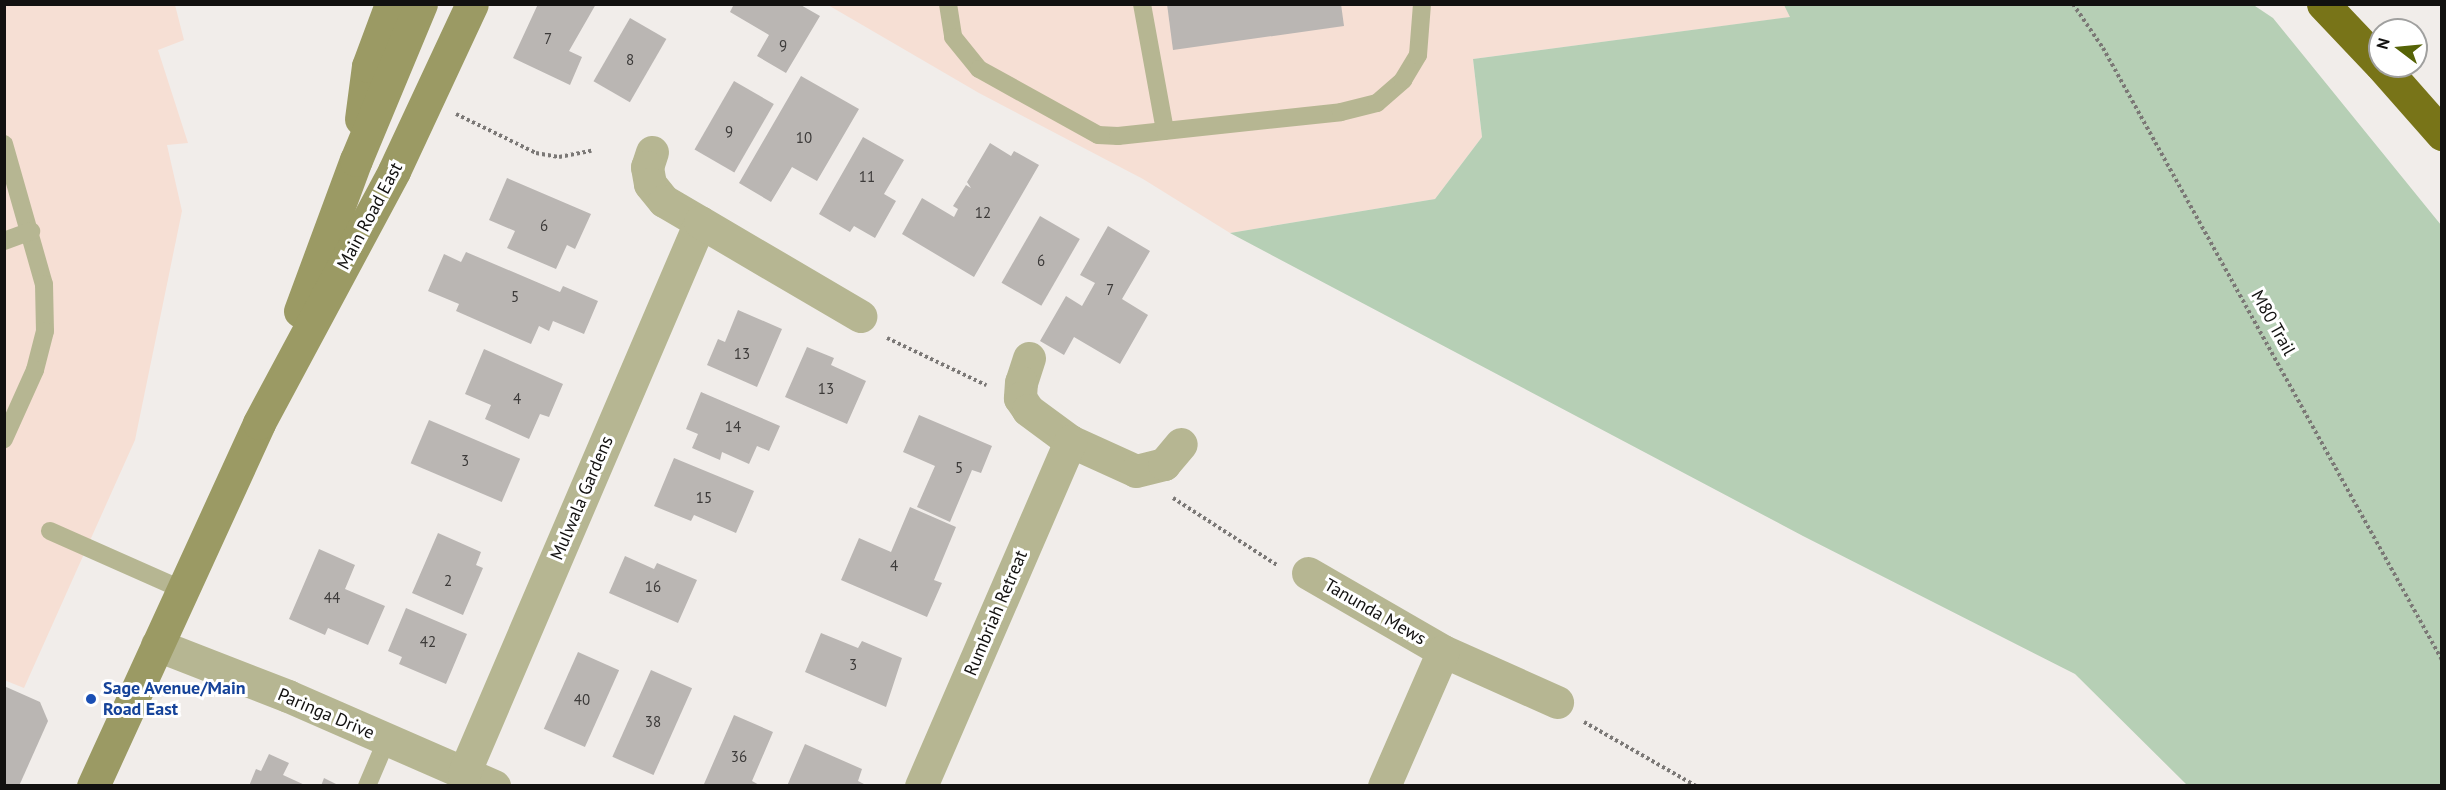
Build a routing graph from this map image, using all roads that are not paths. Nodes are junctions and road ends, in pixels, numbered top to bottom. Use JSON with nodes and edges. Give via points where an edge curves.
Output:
{"nodes":[{"id":1,"x":391,"y":4,"type":"edge"},
{"id":2,"x":421,"y":4,"type":"edge"},
{"id":3,"x":472,"y":4,"type":"edge"},
{"id":4,"x":948,"y":4,"type":"edge"},
{"id":5,"x":1142,"y":4,"type":"edge"},
{"id":6,"x":1422,"y":4,"type":"edge"},
{"id":7,"x":2323,"y":4,"type":"edge"},
{"id":8,"x":2368,"y":51,"type":"edge"},
{"id":9,"x":2392,"y":78,"type":"edge"},
{"id":10,"x":1165,"y":131,"type":"junction"},
{"id":11,"x":2442,"y":134,"type":"edge"},
{"id":12,"x":4,"y":144,"type":"edge"},
{"id":13,"x":652,"y":152,"type":"dead end"},
{"id":14,"x":356,"y":160,"type":"junction"},
{"id":15,"x":700,"y":222,"type":"junction"},
{"id":16,"x":31,"y":231,"type":"junction"},
{"id":17,"x":4,"y":241,"type":"edge"},
{"id":18,"x":860,"y":316,"type":"road end"},
{"id":19,"x":1029,"y":358,"type":"dead end"},
{"id":20,"x":259,"y":423,"type":"junction"},
{"id":21,"x":4,"y":439,"type":"edge"},
{"id":22,"x":1070,"y":441,"type":"junction"},
{"id":23,"x":1172,"y":454,"type":"road end"},
{"id":24,"x":51,"y":531,"type":"dead end"},
{"id":25,"x":1308,"y":573,"type":"road end"},
{"id":26,"x":183,"y":590,"type":"junction"},
{"id":27,"x":157,"y":645,"type":"junction"},
{"id":28,"x":1443,"y":651,"type":"junction"},
{"id":29,"x":1557,"y":702,"type":"road end"},
{"id":30,"x":387,"y":739,"type":"junction"},
{"id":31,"x":462,"y":779,"type":"edge"},
{"id":32,"x":93,"y":786,"type":"edge"},
{"id":33,"x":367,"y":786,"type":"edge"},
{"id":34,"x":494,"y":786,"type":"edge"},
{"id":35,"x":921,"y":786,"type":"edge"},
{"id":36,"x":1384,"y":786,"type":"edge"}],
"edges":[{"from":1,"to":14,"type":"main road","via":[[368,66]]},
{"from":2,"to":14,"type":"main road","name":"Main Road East"},
{"from":3,"to":20,"type":"main road","name":"Main Road East","via":[[394,171]]},
{"from":4,"to":10,"type":"lane","via":[[953,37],[979,69],[1098,135]]},
{"from":5,"to":10,"type":"lane"},
{"from":6,"to":10,"type":"lane","via":[[1418,55],[1403,80],[1377,103],[1341,112]]},
{"from":7,"to":8,"type":"highway"},
{"from":9,"to":11,"type":"highway"},
{"from":12,"to":16,"type":"lane"},
{"from":13,"to":15,"type":"street","via":[[647,166],[650,184],[664,201]]},
{"from":14,"to":20,"type":"main road","name":"Main Road East"},
{"from":15,"to":18,"type":"street"},
{"from":15,"to":31,"type":"street","name":"Mulwala Gardens"},
{"from":16,"to":17,"type":"lane"},
{"from":16,"to":21,"type":"lane","via":[[44,284],[45,331],[35,370]]},
{"from":19,"to":22,"type":"street","via":[[1020,382],[1020,398],[1028,410]]},
{"from":20,"to":26,"type":"main road","name":"Main Road East"},
{"from":22,"to":23,"type":"street","via":[[1136,471]]},
{"from":22,"to":35,"type":"street","name":"Rumbriah Retreat"},
{"from":24,"to":26,"type":"lane"},
{"from":25,"to":28,"type":"street","name":"Tanunda Mews"},
{"from":26,"to":27,"type":"main road","name":"Main Road East"},
{"from":27,"to":30,"type":"street","name":"Paringa Drive"},
{"from":27,"to":32,"type":"main road","name":"Main Road East"},
{"from":28,"to":29,"type":"street","name":"Tanunda Mews"},
{"from":28,"to":36,"type":"street","name":"Tanunda Mews"},
{"from":30,"to":31,"type":"street","name":"Paringa Drive"},
{"from":30,"to":33,"type":"lane"},
{"from":31,"to":34,"type":"street","name":"Paringa Drive"}]}
